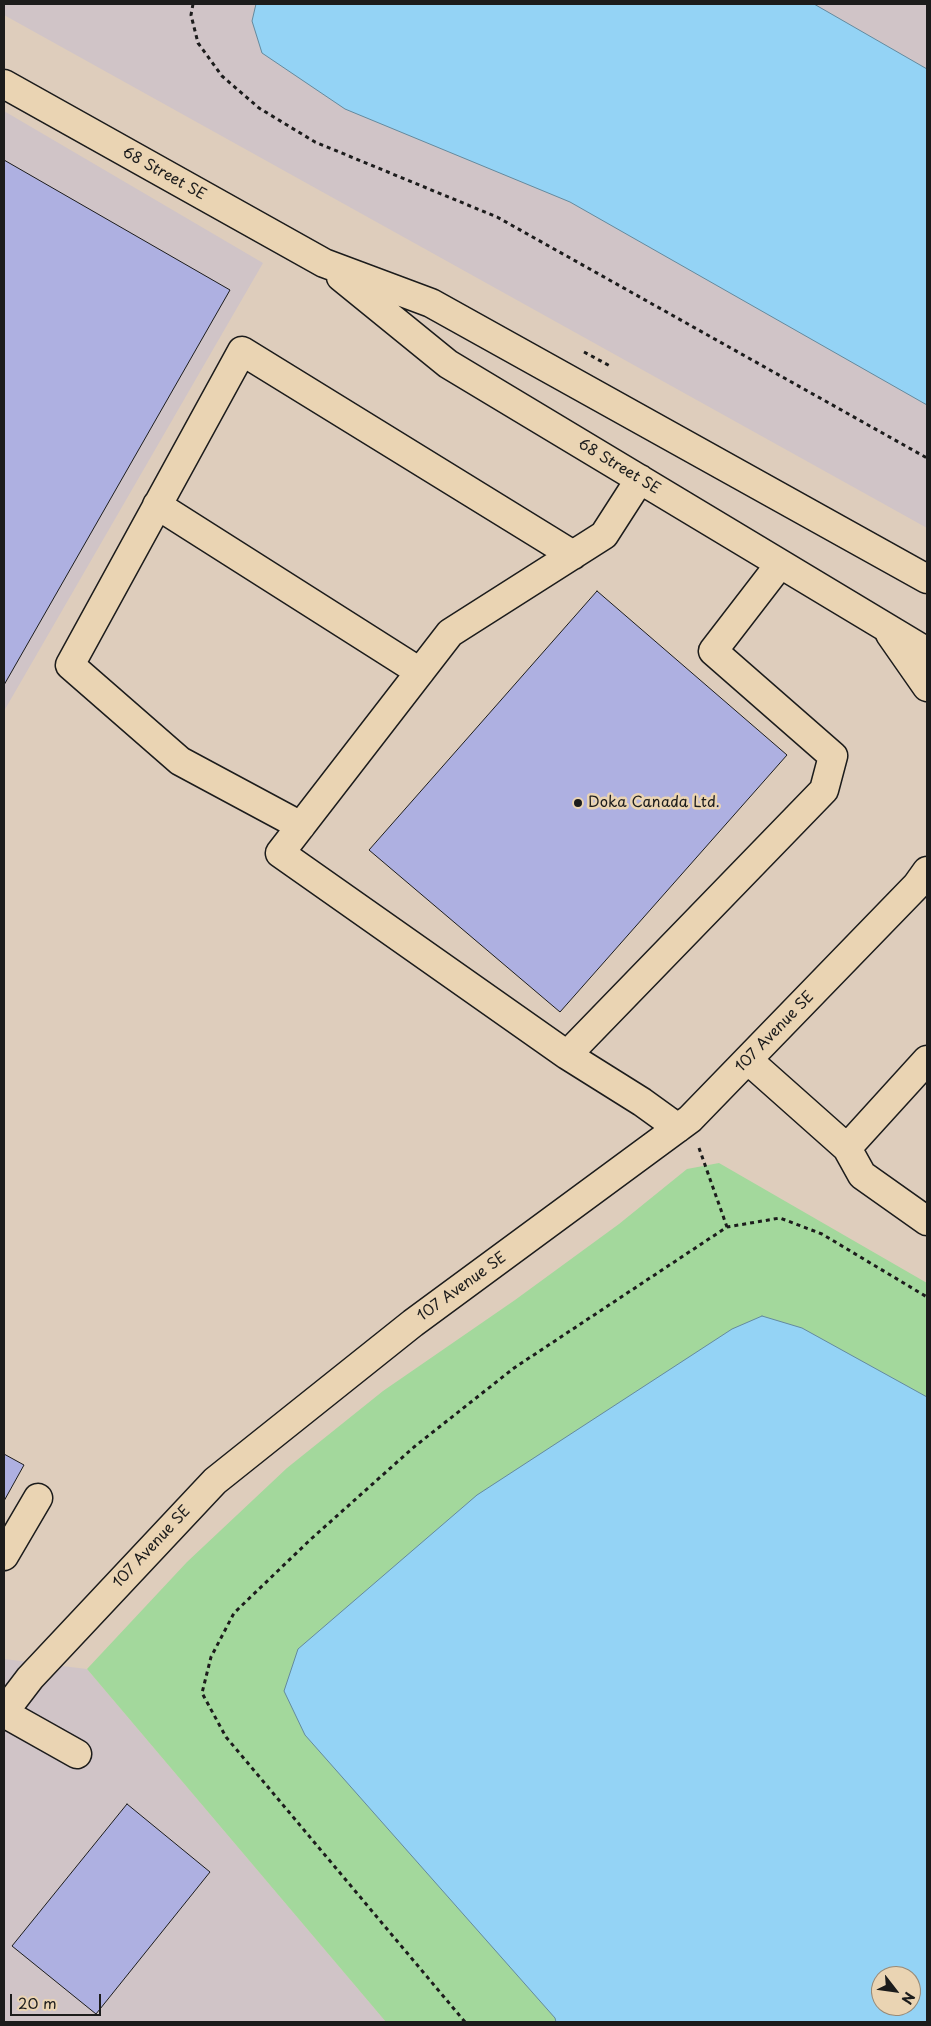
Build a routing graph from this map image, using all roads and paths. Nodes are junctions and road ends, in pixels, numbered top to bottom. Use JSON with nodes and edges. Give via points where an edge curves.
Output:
{"nodes":[{"id":1,"x":193,"y":4,"type":"edge"},
{"id":2,"x":4,"y":84,"type":"edge"},
{"id":3,"x":324,"y":263,"type":"junction"},
{"id":4,"x":927,"y":458,"type":"edge"},
{"id":5,"x":640,"y":479,"type":"junction"},
{"id":6,"x":157,"y":505,"type":"junction"},
{"id":7,"x":573,"y":555,"type":"junction"},
{"id":8,"x":780,"y":564,"type":"junction"},
{"id":9,"x":927,"y":579,"type":"edge"},
{"id":10,"x":885,"y":626,"type":"junction"},
{"id":11,"x":927,"y":652,"type":"edge"},
{"id":12,"x":420,"y":672,"type":"junction"},
{"id":13,"x":927,"y":687,"type":"edge"},
{"id":14,"x":301,"y":826,"type":"junction"},
{"id":15,"x":927,"y":871,"type":"edge"},
{"id":16,"x":567,"y":1055,"type":"junction"},
{"id":17,"x":748,"y":1060,"type":"junction"},
{"id":18,"x":927,"y":1060,"type":"edge"},
{"id":19,"x":684,"y":1123,"type":"junction"},
{"id":20,"x":847,"y":1148,"type":"junction"},
{"id":21,"x":927,"y":1221,"type":"edge"},
{"id":22,"x":727,"y":1227,"type":"junction"},
{"id":23,"x":927,"y":1297,"type":"edge"},
{"id":24,"x":38,"y":1498,"type":"dead end"},
{"id":25,"x":4,"y":1556,"type":"edge"},
{"id":26,"x":4,"y":1713,"type":"edge"},
{"id":27,"x":77,"y":1754,"type":"dead end"},
{"id":28,"x":465,"y":2022,"type":"edge"}],
"edges":[{"from":1,"to":4,"type":"path","via":[[191,14],[198,43],[222,76],[259,108],[315,142],[497,217]]},
{"from":2,"to":3,"type":"street","name":"68 Street SE"},
{"from":3,"to":5,"type":"street","name":"68 Street SE","via":[[448,364]]},
{"from":3,"to":9,"type":"street","name":"68 Street SE","via":[[431,303]]},
{"from":5,"to":7,"type":"street","via":[[604,535]]},
{"from":5,"to":8,"type":"street","name":"68 Street SE"},
{"from":6,"to":7,"type":"street","via":[[242,351]]},
{"from":6,"to":12,"type":"street"},
{"from":6,"to":14,"type":"street","via":[[70,664],[180,760]]},
{"from":7,"to":12,"type":"street","via":[[450,634]]},
{"from":8,"to":10,"type":"street","name":"68 Street SE"},
{"from":8,"to":16,"type":"street","via":[[713,652],[833,756],[824,790]]},
{"from":10,"to":11,"type":"street","name":"68 Street SE"},
{"from":10,"to":13,"type":"street"},
{"from":12,"to":14,"type":"street"},
{"from":14,"to":16,"type":"street","via":[[280,853]]},
{"from":15,"to":17,"type":"street","name":"107 Avenue SE"},
{"from":16,"to":19,"type":"street","via":[[642,1102]]},
{"from":17,"to":19,"type":"street","name":"107 Avenue SE"},
{"from":17,"to":20,"type":"street"},
{"from":18,"to":20,"type":"street"},
{"from":19,"to":22,"type":"path"},
{"from":19,"to":26,"type":"street","name":"107 Avenue SE","via":[[413,1323],[214,1481],[30,1678]]},
{"from":20,"to":21,"type":"street","via":[[862,1176]]},
{"from":22,"to":23,"type":"path","via":[[780,1218],[822,1234]]},
{"from":22,"to":28,"type":"path","via":[[514,1368],[414,1447],[234,1613],[211,1657],[202,1693],[226,1737]]},
{"from":24,"to":25,"type":"street"},
{"from":26,"to":27,"type":"street"}]}
